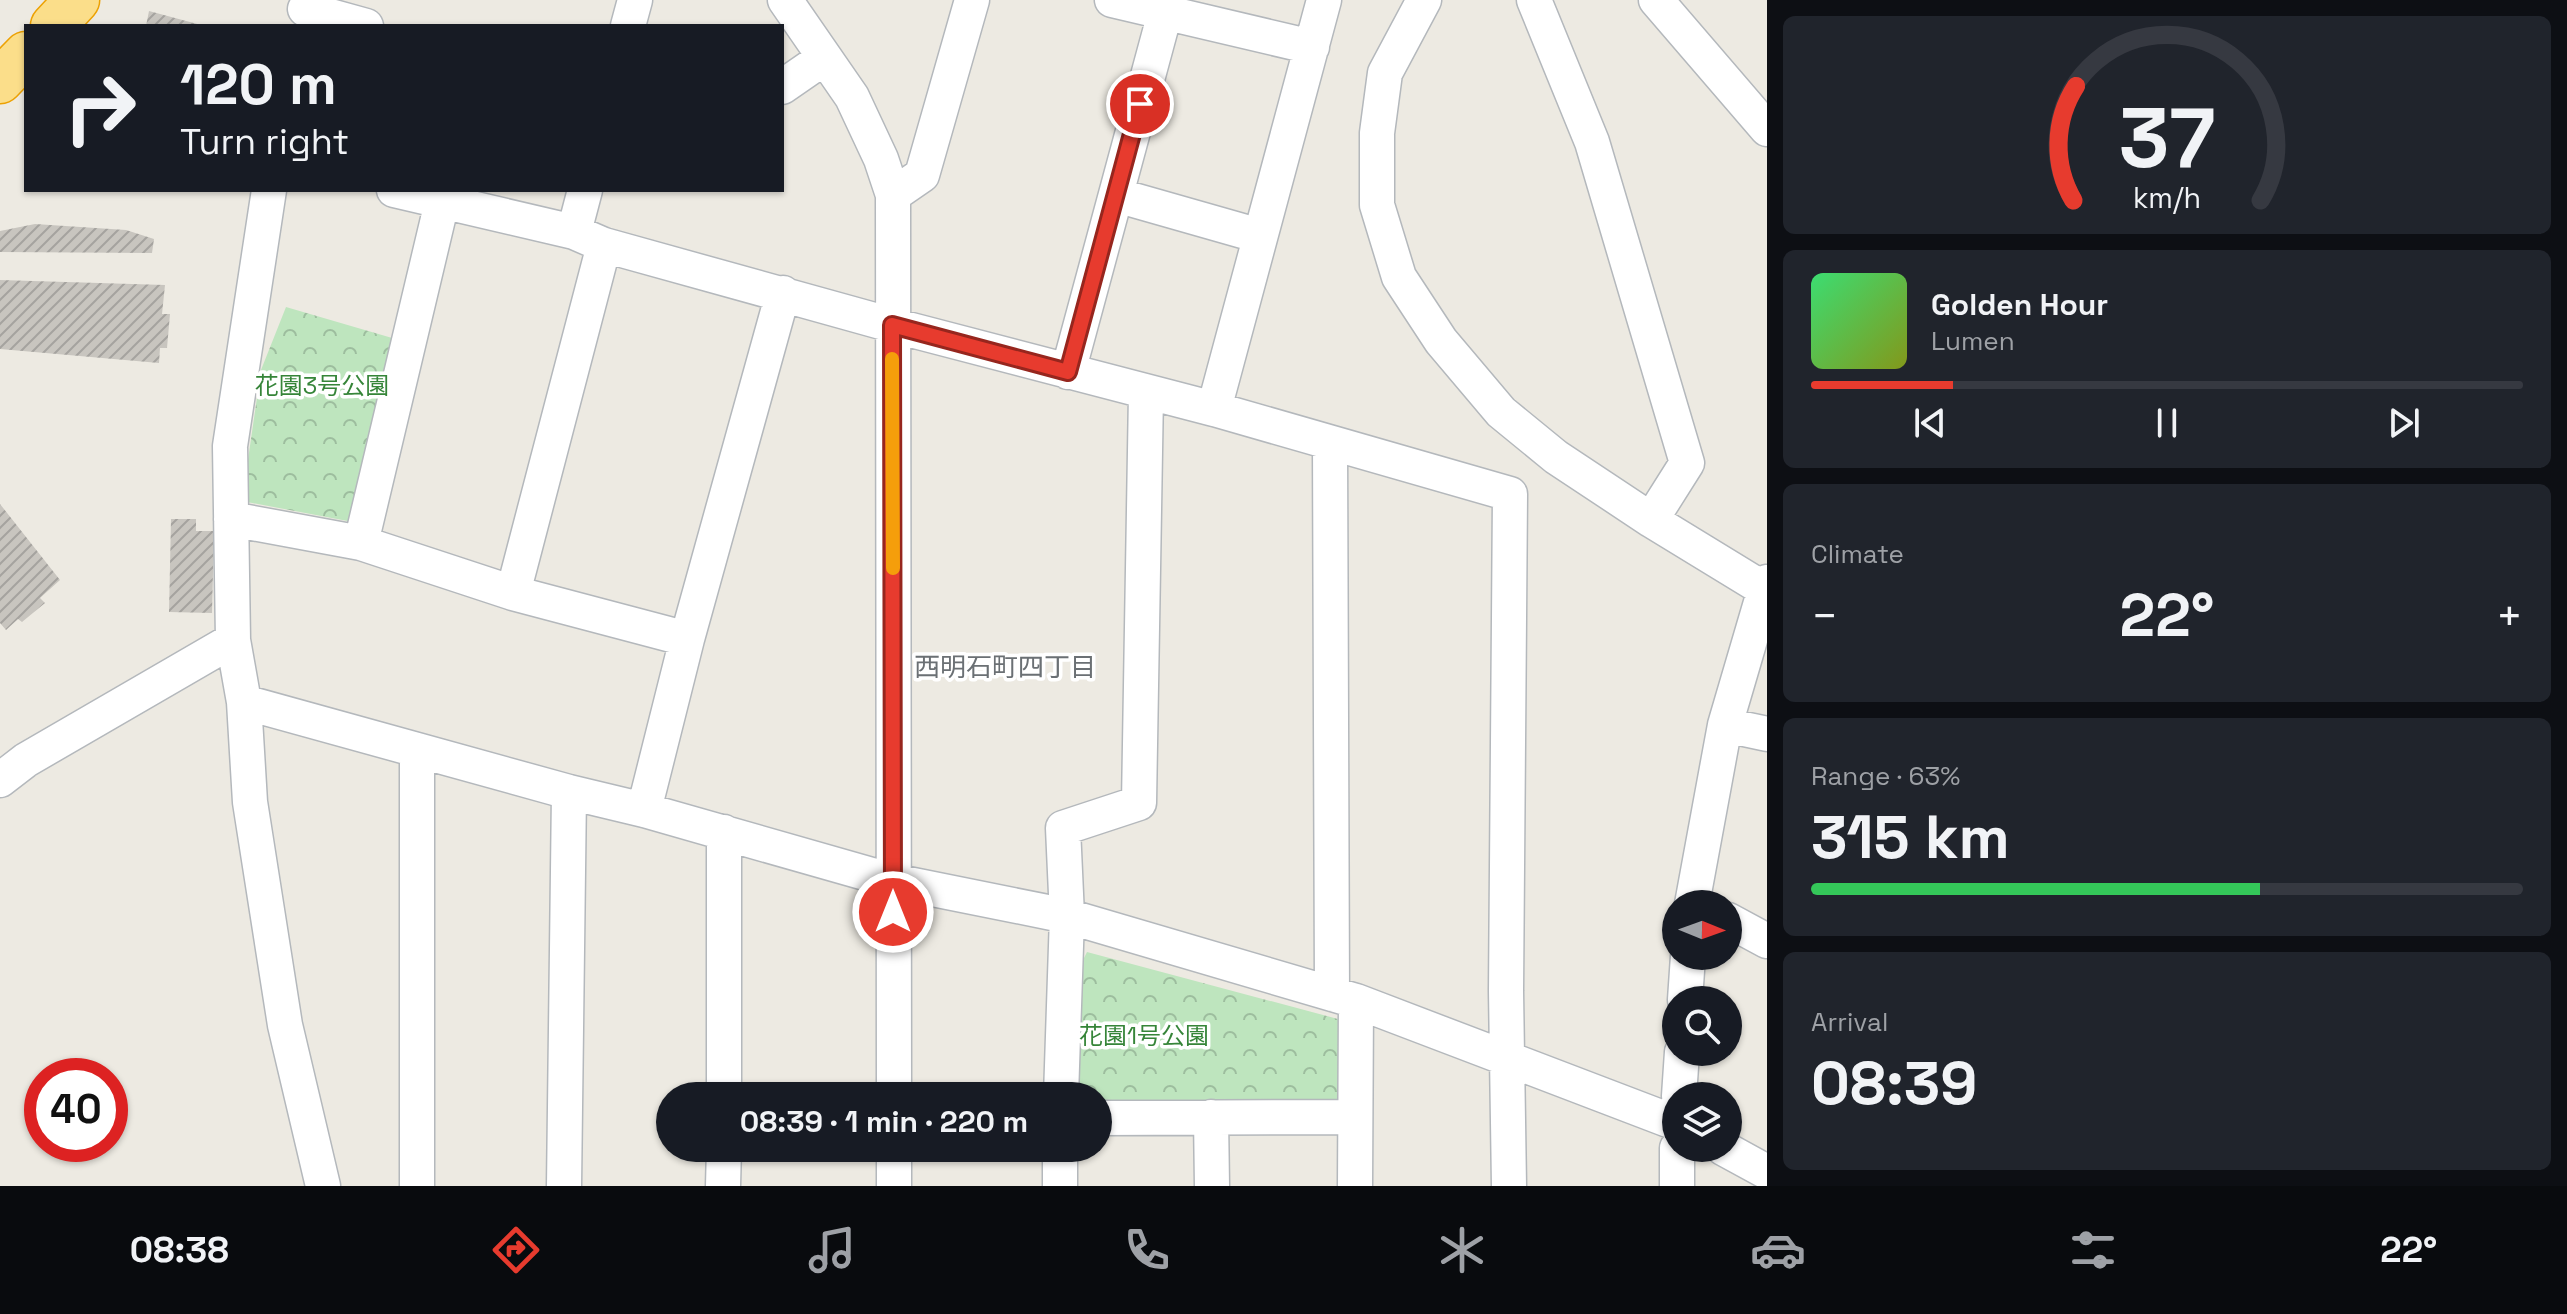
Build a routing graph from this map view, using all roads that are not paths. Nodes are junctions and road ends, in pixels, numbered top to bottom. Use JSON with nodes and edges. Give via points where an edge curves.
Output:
{"nodes":[{"id":1,"x":77,"y":0,"type":"edge"},
{"id":2,"x":635,"y":0,"type":"edge"},
{"id":3,"x":785,"y":0,"type":"edge"},
{"id":4,"x":972,"y":0,"type":"edge"},
{"id":5,"x":1324,"y":0,"type":"edge"},
{"id":6,"x":1424,"y":0,"type":"edge"},
{"id":7,"x":1534,"y":0,"type":"edge"},
{"id":8,"x":1656,"y":0,"type":"edge"},
{"id":9,"x":1142,"y":5,"type":"edge"},
{"id":10,"x":304,"y":12,"type":"edge"},
{"id":11,"x":55,"y":24,"type":"edge"},
{"id":12,"x":357,"y":24,"type":"edge"},
{"id":13,"x":629,"y":24,"type":"edge"},
{"id":14,"x":1312,"y":47,"type":"junction"},
{"id":15,"x":24,"y":56,"type":"edge"},
{"id":16,"x":824,"y":58,"type":"junction"},
{"id":17,"x":0,"y":81,"type":"edge"},
{"id":18,"x":784,"y":86,"type":"edge"},
{"id":19,"x":1767,"y":129,"type":"edge"},
{"id":20,"x":269,"y":192,"type":"edge"},
{"id":21,"x":409,"y":192,"type":"edge"},
{"id":22,"x":585,"y":192,"type":"edge"},
{"id":23,"x":893,"y":195,"type":"junction"},
{"id":24,"x":1116,"y":195,"type":"junction"},
{"id":25,"x":440,"y":196,"type":"edge"},
{"id":26,"x":1260,"y":236,"type":"junction"},
{"id":27,"x":589,"y":239,"type":"junction"},
{"id":28,"x":783,"y":293,"type":"junction"},
{"id":29,"x":892,"y":325,"type":"junction"},
{"id":30,"x":1068,"y":372,"type":"junction"},
{"id":31,"x":1146,"y":393,"type":"junction"},
{"id":32,"x":1214,"y":409,"type":"junction"},
{"id":33,"x":1330,"y":443,"type":"junction"},
{"id":34,"x":231,"y":519,"type":"junction"},
{"id":35,"x":1651,"y":520,"type":"junction"},
{"id":36,"x":361,"y":543,"type":"junction"},
{"id":37,"x":1766,"y":585,"type":"edge"},
{"id":38,"x":513,"y":593,"type":"junction"},
{"id":39,"x":687,"y":639,"type":"junction"},
{"id":40,"x":233,"y":640,"type":"junction"},
{"id":41,"x":244,"y":702,"type":"junction"},
{"id":42,"x":1725,"y":725,"type":"junction"},
{"id":43,"x":1767,"y":734,"type":"edge"},
{"id":44,"x":417,"y":750,"type":"junction"},
{"id":45,"x":0,"y":780,"type":"edge"},
{"id":46,"x":569,"y":792,"type":"junction"},
{"id":47,"x":644,"y":810,"type":"junction"},
{"id":48,"x":724,"y":832,"type":"junction"},
{"id":49,"x":893,"y":881,"type":"junction"},
{"id":50,"x":1695,"y":890,"type":"edge"},
{"id":51,"x":1067,"y":916,"type":"junction"},
{"id":52,"x":1742,"y":928,"type":"edge"},
{"id":53,"x":1767,"y":941,"type":"edge"},
{"id":54,"x":1344,"y":998,"type":"junction"},
{"id":55,"x":1508,"y":1057,"type":"junction"},
{"id":56,"x":724,"y":1082,"type":"edge"},
{"id":57,"x":894,"y":1082,"type":"edge"},
{"id":58,"x":1061,"y":1082,"type":"edge"},
{"id":59,"x":1211,"y":1117,"type":"junction"},
{"id":60,"x":1355,"y":1117,"type":"junction"},
{"id":61,"x":1112,"y":1118,"type":"edge"},
{"id":62,"x":1662,"y":1118,"type":"edge"},
{"id":63,"x":1742,"y":1158,"type":"edge"},
{"id":64,"x":724,"y":1162,"type":"edge"},
{"id":65,"x":894,"y":1162,"type":"edge"},
{"id":66,"x":1060,"y":1162,"type":"edge"},
{"id":67,"x":1677,"y":1162,"type":"edge"},
{"id":68,"x":1767,"y":1172,"type":"edge"},
{"id":69,"x":323,"y":1186,"type":"edge"},
{"id":70,"x":417,"y":1186,"type":"edge"},
{"id":71,"x":564,"y":1186,"type":"edge"},
{"id":72,"x":723,"y":1186,"type":"edge"},
{"id":73,"x":894,"y":1186,"type":"edge"},
{"id":74,"x":1060,"y":1186,"type":"edge"},
{"id":75,"x":1212,"y":1186,"type":"edge"},
{"id":76,"x":1355,"y":1186,"type":"edge"},
{"id":77,"x":1509,"y":1186,"type":"edge"},
{"id":78,"x":1677,"y":1186,"type":"edge"}],
"edges":[{"from":1,"to":11,"type":"highway"},
{"from":2,"to":13,"type":"street"},
{"from":3,"to":16,"type":"street"},
{"from":4,"to":23,"type":"street","via":[[922,175]]},
{"from":5,"to":14,"type":"street"},
{"from":6,"to":35,"type":"street","via":[[1385,73],[1377,133],[1377,205],[1399,277],[1441,341],[1501,412],[1556,457]]},
{"from":7,"to":35,"type":"street","via":[[1592,142],[1687,463]]},
{"from":8,"to":19,"type":"street"},
{"from":9,"to":14,"type":"street"},
{"from":9,"to":24,"type":"street"},
{"from":10,"to":12,"type":"street"},
{"from":14,"to":26,"type":"street"},
{"from":15,"to":17,"type":"highway"},
{"from":16,"to":18,"type":"street"},
{"from":16,"to":23,"type":"street","via":[[852,97]]},
{"from":20,"to":34,"type":"street","via":[[230,446]]},
{"from":21,"to":25,"type":"street"},
{"from":22,"to":27,"type":"street"},
{"from":23,"to":29,"type":"street"},
{"from":24,"to":26,"type":"street"},
{"from":24,"to":30,"type":"street"},
{"from":25,"to":27,"type":"street"},
{"from":25,"to":36,"type":"street"},
{"from":26,"to":32,"type":"street"},
{"from":27,"to":28,"type":"street"},
{"from":27,"to":38,"type":"street"},
{"from":28,"to":29,"type":"street"},
{"from":28,"to":39,"type":"street"},
{"from":29,"to":30,"type":"street"},
{"from":29,"to":49,"type":"street"},
{"from":30,"to":31,"type":"street"},
{"from":31,"to":32,"type":"street"},
{"from":31,"to":51,"type":"street","via":[[1139,803],[1063,828]]},
{"from":32,"to":33,"type":"street"},
{"from":33,"to":54,"type":"street"},
{"from":33,"to":55,"type":"street","via":[[1510,494]]},
{"from":34,"to":36,"type":"street"},
{"from":34,"to":40,"type":"street"},
{"from":35,"to":37,"type":"street"},
{"from":36,"to":38,"type":"street"},
{"from":37,"to":42,"type":"street"},
{"from":38,"to":39,"type":"street"},
{"from":39,"to":47,"type":"street"},
{"from":40,"to":41,"type":"street"},
{"from":40,"to":45,"type":"street"},
{"from":41,"to":44,"type":"street"},
{"from":41,"to":69,"type":"street","via":[[250,802],[285,1025]]},
{"from":42,"to":43,"type":"street"},
{"from":42,"to":50,"type":"street"},
{"from":44,"to":46,"type":"street"},
{"from":44,"to":70,"type":"street"},
{"from":46,"to":47,"type":"street"},
{"from":46,"to":71,"type":"street"},
{"from":47,"to":48,"type":"street"},
{"from":48,"to":49,"type":"street"},
{"from":48,"to":56,"type":"street"},
{"from":49,"to":51,"type":"street"},
{"from":49,"to":57,"type":"street"},
{"from":51,"to":54,"type":"street"},
{"from":51,"to":58,"type":"street"},
{"from":52,"to":53,"type":"street"},
{"from":54,"to":55,"type":"street"},
{"from":54,"to":60,"type":"street"},
{"from":55,"to":62,"type":"street"},
{"from":55,"to":77,"type":"street"},
{"from":59,"to":60,"type":"street"},
{"from":59,"to":61,"type":"street"},
{"from":59,"to":75,"type":"street"},
{"from":60,"to":76,"type":"street"},
{"from":63,"to":68,"type":"street"},
{"from":64,"to":72,"type":"street"},
{"from":65,"to":73,"type":"street"},
{"from":66,"to":74,"type":"street"},
{"from":67,"to":78,"type":"street"}]}
